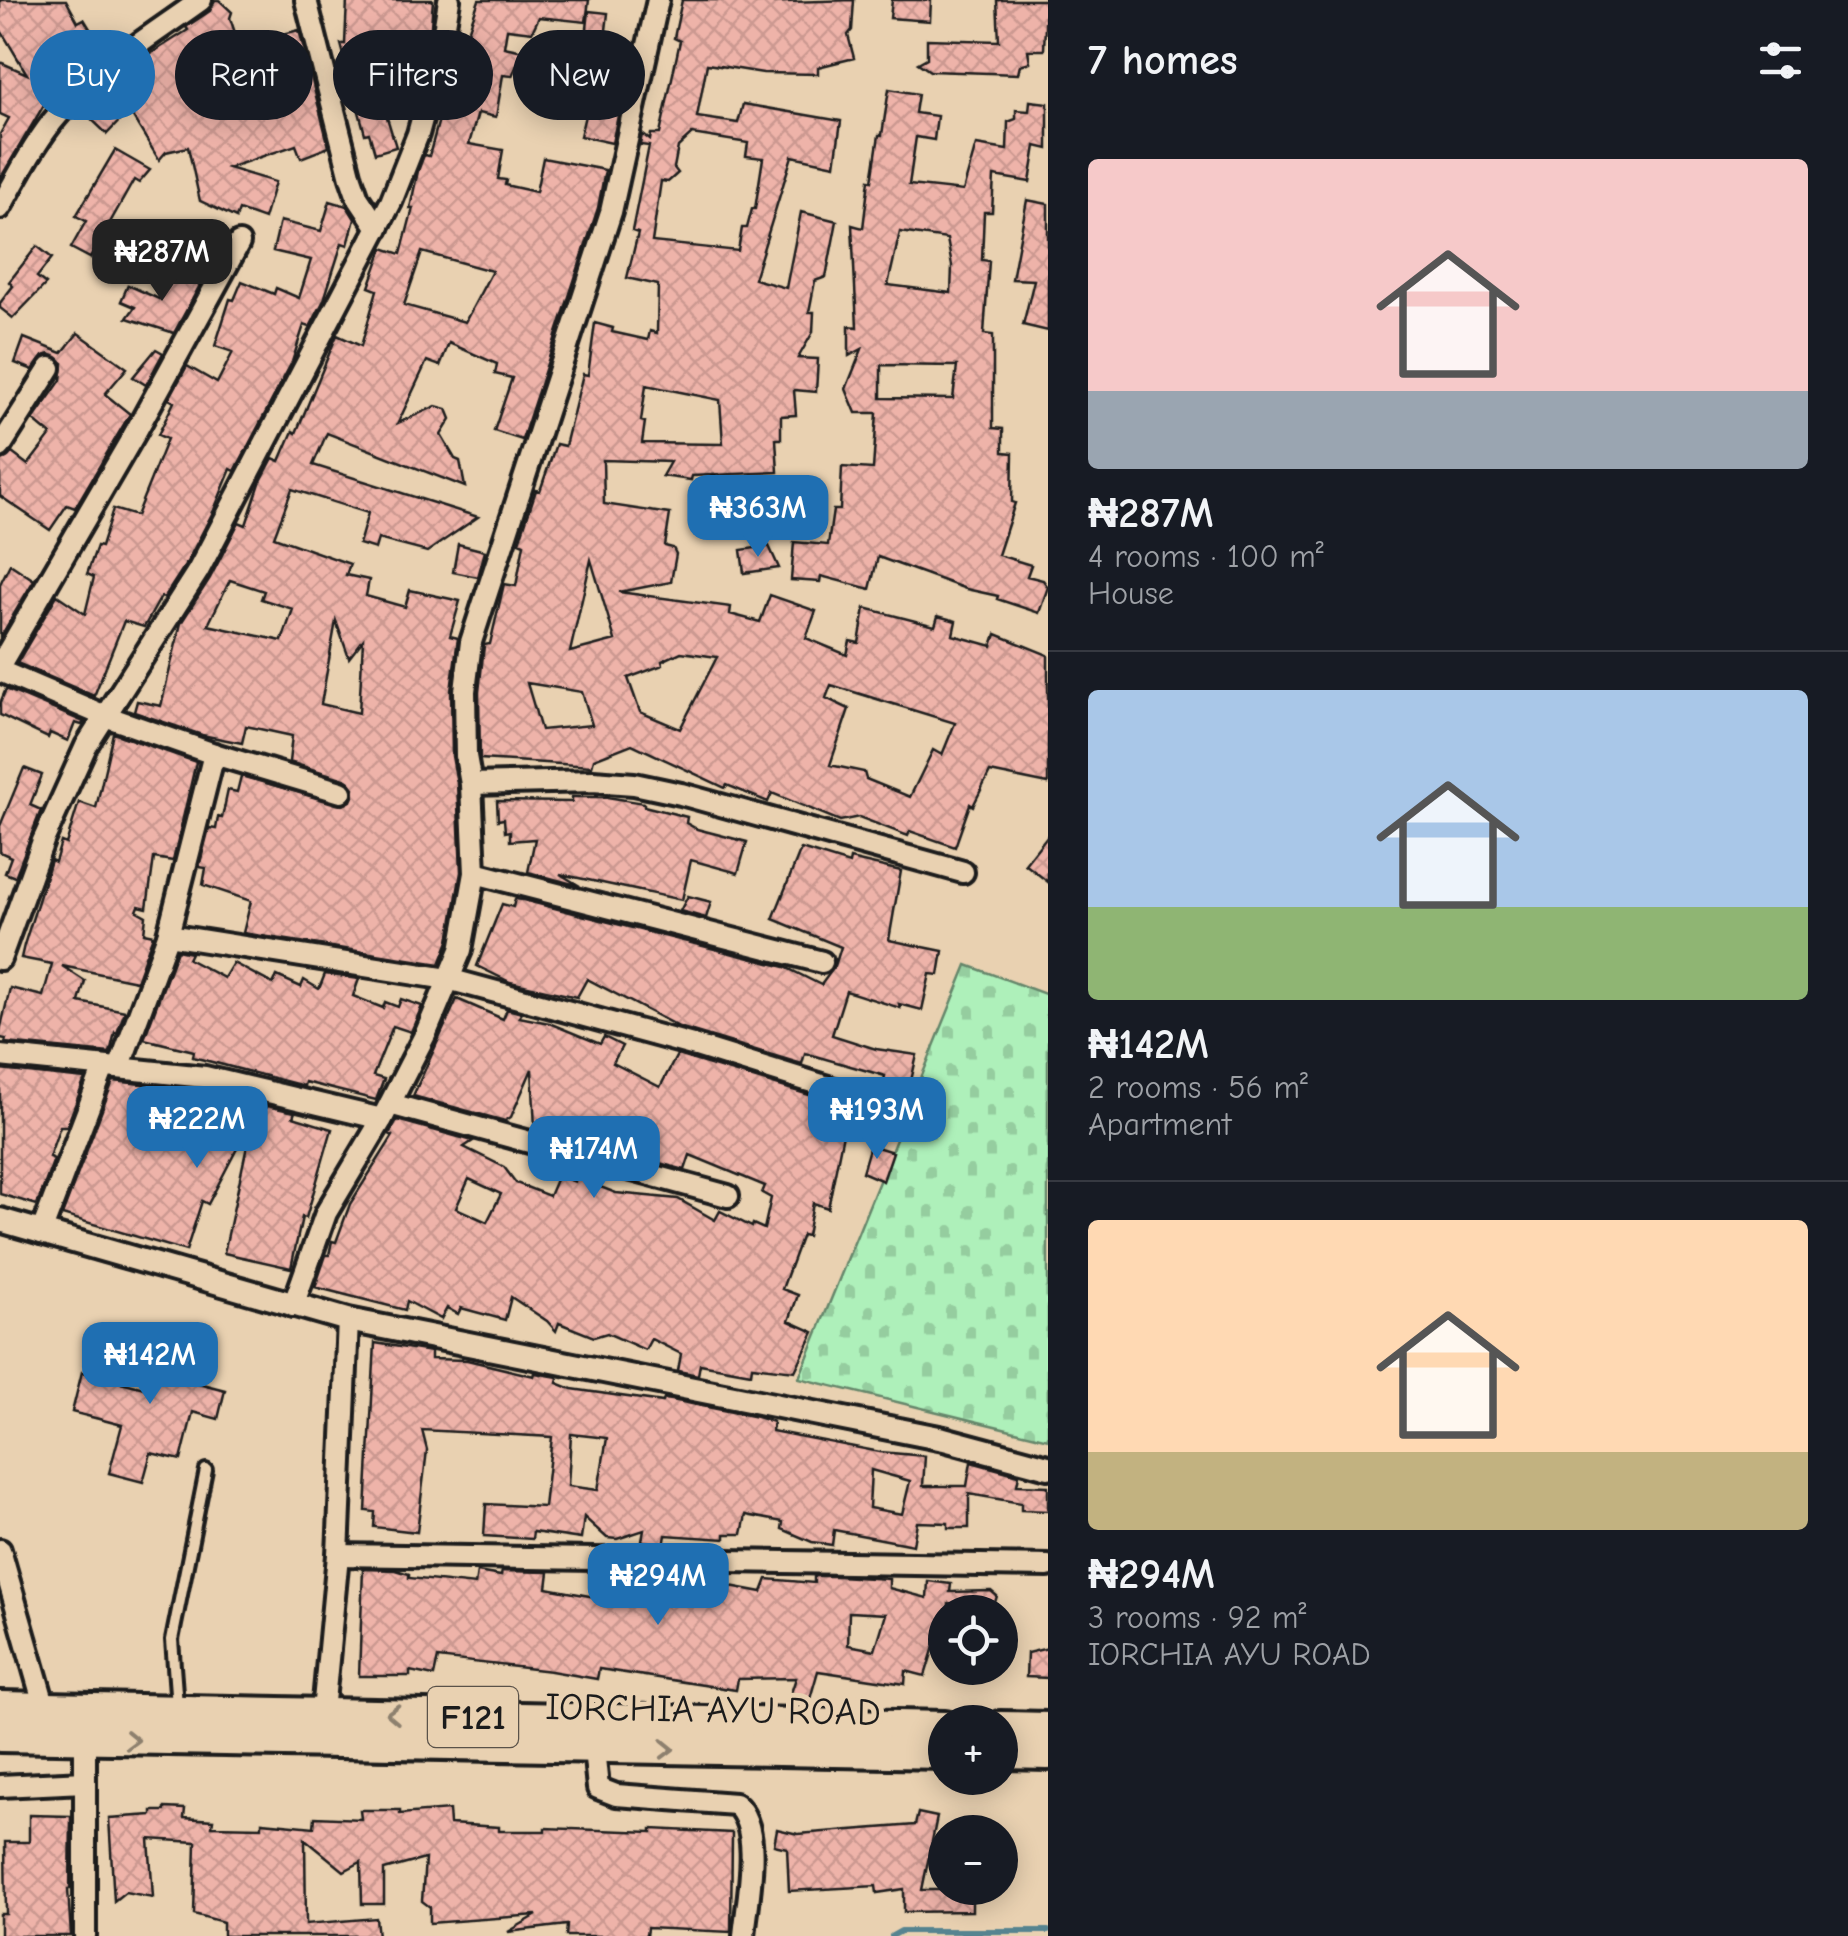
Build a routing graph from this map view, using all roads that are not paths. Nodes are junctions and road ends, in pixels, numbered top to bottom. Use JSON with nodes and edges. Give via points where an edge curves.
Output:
{"nodes":[{"id":1,"x":200,"y":0,"type":"edge"},
{"id":2,"x":306,"y":0,"type":"edge"},
{"id":3,"x":449,"y":0,"type":"edge"},
{"id":4,"x":658,"y":0,"type":"edge"},
{"id":5,"x":0,"y":208,"type":"edge"},
{"id":6,"x":378,"y":228,"type":"junction"},
{"id":7,"x":240,"y":243,"type":"dead end"},
{"id":8,"x":50,"y":368,"type":"dead end"},
{"id":9,"x":0,"y":447,"type":"edge"},
{"id":10,"x":0,"y":668,"type":"edge"},
{"id":11,"x":104,"y":716,"type":"junction"},
{"id":12,"x":214,"y":754,"type":"junction"},
{"id":13,"x":471,"y":784,"type":"junction"},
{"id":14,"x":341,"y":792,"type":"dead end"},
{"id":15,"x":963,"y":872,"type":"dead end"},
{"id":16,"x":476,"y":873,"type":"junction"},
{"id":17,"x":168,"y":935,"type":"junction"},
{"id":18,"x":0,"y":959,"type":"edge"},
{"id":19,"x":822,"y":962,"type":"dead end"},
{"id":20,"x":448,"y":979,"type":"junction"},
{"id":21,"x":0,"y":1056,"type":"edge"},
{"id":22,"x":112,"y":1067,"type":"junction"},
{"id":23,"x":867,"y":1099,"type":"dead end"},
{"id":24,"x":386,"y":1112,"type":"junction"},
{"id":25,"x":728,"y":1196,"type":"dead end"},
{"id":26,"x":0,"y":1220,"type":"edge"},
{"id":27,"x":41,"y":1232,"type":"junction"},
{"id":28,"x":293,"y":1306,"type":"junction"},
{"id":29,"x":348,"y":1320,"type":"junction"},
{"id":30,"x":1048,"y":1468,"type":"edge"},
{"id":31,"x":206,"y":1470,"type":"dead end"},
{"id":32,"x":0,"y":1550,"type":"edge"},
{"id":33,"x":338,"y":1555,"type":"junction"},
{"id":34,"x":1048,"y":1566,"type":"edge"},
{"id":35,"x":0,"y":1708,"type":"edge"},
{"id":36,"x":46,"y":1708,"type":"junction"},
{"id":37,"x":178,"y":1710,"type":"junction"},
{"id":38,"x":323,"y":1712,"type":"junction"},
{"id":39,"x":928,"y":1726,"type":"edge"},
{"id":40,"x":1018,"y":1727,"type":"edge"},
{"id":41,"x":1048,"y":1728,"type":"edge"},
{"id":42,"x":0,"y":1736,"type":"edge"},
{"id":43,"x":85,"y":1738,"type":"junction"},
{"id":44,"x":594,"y":1748,"type":"junction"},
{"id":45,"x":928,"y":1753,"type":"edge"},
{"id":46,"x":1018,"y":1754,"type":"edge"},
{"id":47,"x":1048,"y":1754,"type":"edge"},
{"id":48,"x":85,"y":1782,"type":"junction"},
{"id":49,"x":0,"y":1786,"type":"edge"},
{"id":50,"x":85,"y":1936,"type":"edge"},
{"id":51,"x":744,"y":1936,"type":"edge"}],
"edges":[{"from":1,"to":5,"type":"street","via":[[74,98]]},
{"from":2,"to":6,"type":"street","via":[[358,198]]},
{"from":3,"to":6,"type":"street","via":[[418,134]]},
{"from":4,"to":13,"type":"street","via":[[611,212],[471,642],[465,691]]},
{"from":6,"to":11,"type":"street","via":[[198,571]]},
{"from":7,"to":10,"type":"street"},
{"from":8,"to":9,"type":"street"},
{"from":10,"to":11,"type":"street"},
{"from":11,"to":12,"type":"street"},
{"from":11,"to":18,"type":"street","via":[[43,841]]},
{"from":12,"to":14,"type":"street"},
{"from":12,"to":17,"type":"street"},
{"from":13,"to":15,"type":"street","via":[[634,784]]},
{"from":13,"to":16,"type":"street"},
{"from":16,"to":19,"type":"street"},
{"from":16,"to":20,"type":"street","via":[[461,950]]},
{"from":17,"to":20,"type":"street"},
{"from":17,"to":22,"type":"street"},
{"from":20,"to":23,"type":"street"},
{"from":20,"to":24,"type":"street"},
{"from":21,"to":22,"type":"street"},
{"from":22,"to":24,"type":"street","via":[[205,1076]]},
{"from":22,"to":27,"type":"street"},
{"from":24,"to":25,"type":"street"},
{"from":24,"to":28,"type":"street","via":[[326,1214]]},
{"from":26,"to":27,"type":"street"},
{"from":27,"to":28,"type":"street"},
{"from":28,"to":29,"type":"street"},
{"from":29,"to":30,"type":"street","via":[[944,1439]]},
{"from":29,"to":33,"type":"street"},
{"from":31,"to":37,"type":"lane","via":[[172,1640]]},
{"from":32,"to":36,"type":"street"},
{"from":33,"to":34,"type":"street"},
{"from":33,"to":38,"type":"street"},
{"from":35,"to":36,"type":"main road","number":"F121"},
{"from":36,"to":37,"type":"main road","number":"F121"},
{"from":37,"to":38,"type":"main road","number":"F121"},
{"from":39,"to":38,"type":"main road","number":"F121","one_way":true},
{"from":40,"to":41,"type":"main road"},
{"from":42,"to":43,"type":"main road","name":"IORCHIA AYU ROAD","number":"F121"},
{"from":43,"to":44,"type":"main road","name":"IORCHIA AYU ROAD","number":"F121","one_way":true},
{"from":43,"to":48,"type":"street"},
{"from":44,"to":45,"type":"main road","name":"IORCHIA AYU ROAD","number":"F121","one_way":true},
{"from":44,"to":51,"type":"street","via":[[598,1788],[616,1796],[735,1804],[745,1812],[752,1834]]},
{"from":46,"to":47,"type":"main road"},
{"from":48,"to":49,"type":"street"},
{"from":48,"to":50,"type":"street"}]}
